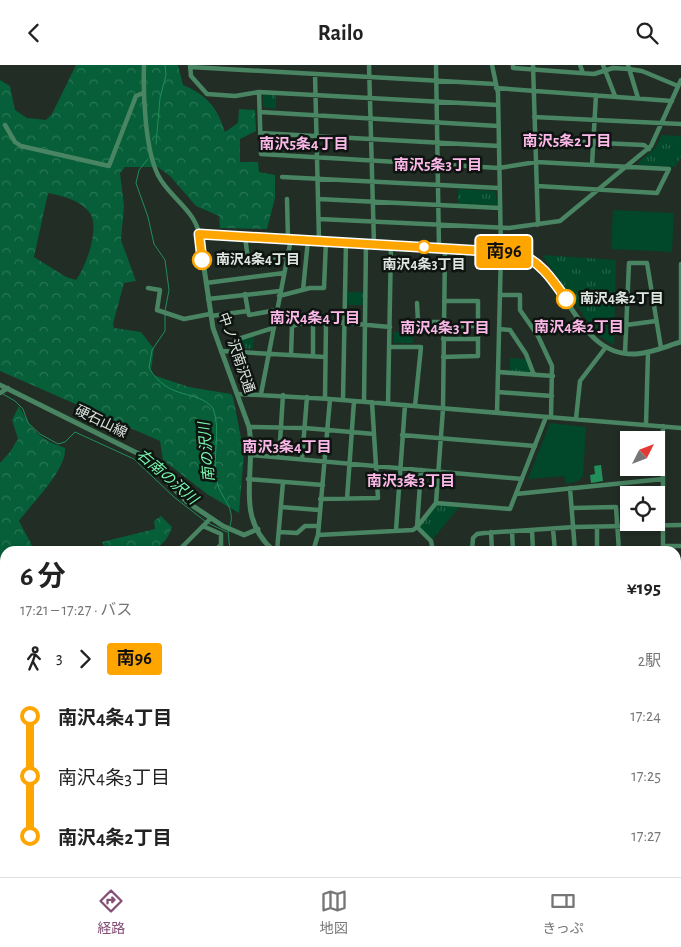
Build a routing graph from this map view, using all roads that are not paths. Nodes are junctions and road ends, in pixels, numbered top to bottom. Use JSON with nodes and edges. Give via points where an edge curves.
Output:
{"nodes":[{"id":1,"x":144,"y":65,"type":"edge"},
{"id":2,"x":369,"y":65,"type":"edge"},
{"id":3,"x":436,"y":65,"type":"edge"},
{"id":4,"x":492,"y":65,"type":"edge"},
{"id":5,"x":513,"y":65,"type":"edge"},
{"id":6,"x":555,"y":65,"type":"edge"},
{"id":7,"x":580,"y":65,"type":"edge"},
{"id":8,"x":604,"y":65,"type":"edge"},
{"id":9,"x":190,"y":66,"type":"edge"},
{"id":10,"x":628,"y":67,"type":"edge"},
{"id":11,"x":253,"y":68,"type":"edge"},
{"id":12,"x":533,"y":68,"type":"edge"},
{"id":13,"x":556,"y":71,"type":"junction"},
{"id":14,"x":606,"y":71,"type":"junction"},
{"id":15,"x":583,"y":73,"type":"junction"},
{"id":16,"x":315,"y":74,"type":"junction"},
{"id":17,"x":369,"y":76,"type":"junction"},
{"id":18,"x":681,"y":80,"type":"edge"},
{"id":19,"x":436,"y":81,"type":"junction"},
{"id":20,"x":496,"y":86,"type":"junction"},
{"id":21,"x":678,"y":86,"type":"junction"},
{"id":22,"x":532,"y":91,"type":"junction"},
{"id":23,"x":259,"y":92,"type":"junction"},
{"id":24,"x":143,"y":93,"type":"junction"},
{"id":25,"x":315,"y":95,"type":"junction"},
{"id":26,"x":596,"y":95,"type":"junction"},
{"id":27,"x":615,"y":96,"type":"junction"},
{"id":28,"x":370,"y":98,"type":"junction"},
{"id":29,"x":638,"y":98,"type":"junction"},
{"id":30,"x":672,"y":101,"type":"junction"},
{"id":31,"x":437,"y":102,"type":"junction"},
{"id":32,"x":498,"y":105,"type":"junction"},
{"id":33,"x":260,"y":112,"type":"junction"},
{"id":34,"x":315,"y":115,"type":"junction"},
{"id":35,"x":534,"y":117,"type":"junction"},
{"id":36,"x":371,"y":118,"type":"junction"},
{"id":37,"x":594,"y":120,"type":"junction"},
{"id":38,"x":437,"y":123,"type":"junction"},
{"id":39,"x":662,"y":124,"type":"junction"},
{"id":40,"x":5,"y":125,"type":"dead end"},
{"id":41,"x":498,"y":125,"type":"junction"},
{"id":42,"x":681,"y":125,"type":"edge"},
{"id":43,"x":260,"y":133,"type":"junction"},
{"id":44,"x":316,"y":136,"type":"junction"},
{"id":45,"x":371,"y":139,"type":"junction"},
{"id":46,"x":535,"y":139,"type":"junction"},
{"id":47,"x":438,"y":143,"type":"junction"},
{"id":48,"x":593,"y":143,"type":"junction"},
{"id":49,"x":499,"y":146,"type":"junction"},
{"id":50,"x":648,"y":149,"type":"junction"},
{"id":51,"x":316,"y":156,"type":"junction"},
{"id":52,"x":372,"y":159,"type":"junction"},
{"id":53,"x":536,"y":161,"type":"junction"},
{"id":54,"x":438,"y":164,"type":"junction"},
{"id":55,"x":592,"y":165,"type":"junction"},
{"id":56,"x":627,"y":167,"type":"junction"},
{"id":57,"x":499,"y":168,"type":"junction"},
{"id":58,"x":282,"y":177,"type":"dead end"},
{"id":59,"x":316,"y":179,"type":"junction"},
{"id":60,"x":372,"y":181,"type":"junction"},
{"id":61,"x":438,"y":185,"type":"junction"},
{"id":62,"x":537,"y":186,"type":"junction"},
{"id":63,"x":500,"y":188,"type":"junction"},
{"id":64,"x":598,"y":190,"type":"junction"},
{"id":65,"x":287,"y":199,"type":"dead end"},
{"id":66,"x":318,"y":199,"type":"junction"},
{"id":67,"x":373,"y":201,"type":"junction"},
{"id":68,"x":439,"y":206,"type":"junction"},
{"id":69,"x":500,"y":208,"type":"junction"},
{"id":70,"x":319,"y":219,"type":"junction"},
{"id":71,"x":373,"y":221,"type":"junction"},
{"id":72,"x":538,"y":225,"type":"junction"},
{"id":73,"x":440,"y":226,"type":"junction"},
{"id":74,"x":500,"y":228,"type":"junction"},
{"id":75,"x":199,"y":234,"type":"junction"},
{"id":76,"x":245,"y":236,"type":"junction"},
{"id":77,"x":290,"y":239,"type":"junction"},
{"id":78,"x":308,"y":240,"type":"junction"},
{"id":79,"x":318,"y":241,"type":"junction"},
{"id":80,"x":326,"y":241,"type":"junction"},
{"id":81,"x":346,"y":242,"type":"junction"},
{"id":82,"x":366,"y":243,"type":"junction"},
{"id":83,"x":374,"y":244,"type":"junction"},
{"id":84,"x":391,"y":245,"type":"junction"},
{"id":85,"x":442,"y":248,"type":"junction"},
{"id":86,"x":501,"y":252,"type":"junction"},
{"id":87,"x":287,"y":256,"type":"junction"},
{"id":88,"x":681,"y":264,"type":"edge"},
{"id":89,"x":284,"y":273,"type":"junction"},
{"id":90,"x":206,"y":283,"type":"junction"},
{"id":91,"x":148,"y":288,"type":"dead end"},
{"id":92,"x":303,"y":289,"type":"junction"},
{"id":93,"x":280,"y":293,"type":"junction"},
{"id":94,"x":245,"y":294,"type":"junction"},
{"id":95,"x":500,"y":295,"type":"junction"},
{"id":96,"x":208,"y":299,"type":"junction"},
{"id":97,"x":444,"y":301,"type":"junction"},
{"id":98,"x":417,"y":303,"type":"dead end"},
{"id":99,"x":277,"y":310,"type":"junction"},
{"id":100,"x":248,"y":311,"type":"junction"},
{"id":101,"x":211,"y":315,"type":"junction"},
{"id":102,"x":313,"y":320,"type":"junction"},
{"id":103,"x":656,"y":321,"type":"junction"},
{"id":104,"x":326,"y":322,"type":"junction"},
{"id":105,"x":345,"y":323,"type":"junction"},
{"id":106,"x":443,"y":324,"type":"junction"},
{"id":107,"x":365,"y":325,"type":"junction"},
{"id":108,"x":626,"y":325,"type":"junction"},
{"id":109,"x":478,"y":326,"type":"junction"},
{"id":110,"x":390,"y":327,"type":"junction"},
{"id":111,"x":273,"y":328,"type":"junction"},
{"id":112,"x":499,"y":329,"type":"junction"},
{"id":113,"x":443,"y":339,"type":"junction"},
{"id":114,"x":478,"y":339,"type":"junction"},
{"id":115,"x":681,"y":342,"type":"edge"},
{"id":116,"x":389,"y":347,"type":"junction"},
{"id":117,"x":606,"y":347,"type":"junction"},
{"id":118,"x":661,"y":348,"type":"junction"},
{"id":119,"x":222,"y":351,"type":"junction"},
{"id":120,"x":234,"y":351,"type":"junction"},
{"id":121,"x":648,"y":352,"type":"junction"},
{"id":122,"x":268,"y":353,"type":"junction"},
{"id":123,"x":625,"y":353,"type":"junction"},
{"id":124,"x":291,"y":355,"type":"junction"},
{"id":125,"x":313,"y":356,"type":"junction"},
{"id":126,"x":325,"y":357,"type":"junction"},
{"id":127,"x":443,"y":357,"type":"junction"},
{"id":128,"x":498,"y":372,"type":"junction"},
{"id":129,"x":534,"y":375,"type":"junction"},
{"id":130,"x":553,"y":376,"type":"junction"},
{"id":131,"x":0,"y":385,"type":"edge"},
{"id":132,"x":4,"y":391,"type":"edge"},
{"id":133,"x":498,"y":392,"type":"junction"},
{"id":134,"x":238,"y":394,"type":"junction"},
{"id":135,"x":261,"y":394,"type":"junction"},
{"id":136,"x":283,"y":395,"type":"junction"},
{"id":137,"x":552,"y":396,"type":"junction"},
{"id":138,"x":307,"y":397,"type":"junction"},
{"id":139,"x":328,"y":398,"type":"junction"},
{"id":140,"x":343,"y":400,"type":"junction"},
{"id":141,"x":354,"y":401,"type":"junction"},
{"id":142,"x":364,"y":402,"type":"junction"},
{"id":143,"x":372,"y":402,"type":"junction"},
{"id":144,"x":388,"y":404,"type":"junction"},
{"id":145,"x":405,"y":405,"type":"junction"},
{"id":146,"x":415,"y":407,"type":"junction"},
{"id":147,"x":444,"y":409,"type":"junction"},
{"id":148,"x":497,"y":413,"type":"junction"},
{"id":149,"x":549,"y":417,"type":"junction"},
{"id":150,"x":576,"y":419,"type":"junction"},
{"id":151,"x":646,"y":425,"type":"junction"},
{"id":152,"x":663,"y":426,"type":"junction"},
{"id":153,"x":249,"y":427,"type":"junction"},
{"id":154,"x":281,"y":427,"type":"junction"},
{"id":155,"x":305,"y":428,"type":"junction"},
{"id":156,"x":681,"y":428,"type":"edge"},
{"id":157,"x":328,"y":430,"type":"junction"},
{"id":158,"x":351,"y":432,"type":"junction"},
{"id":159,"x":374,"y":434,"type":"junction"},
{"id":160,"x":402,"y":435,"type":"junction"},
{"id":161,"x":442,"y":439,"type":"junction"},
{"id":162,"x":535,"y":447,"type":"junction"},
{"id":163,"x":251,"y":455,"type":"junction"},
{"id":164,"x":279,"y":457,"type":"junction"},
{"id":165,"x":302,"y":459,"type":"junction"},
{"id":166,"x":325,"y":461,"type":"junction"},
{"id":167,"x":348,"y":463,"type":"junction"},
{"id":168,"x":375,"y":465,"type":"junction"},
{"id":169,"x":400,"y":468,"type":"junction"},
{"id":170,"x":421,"y":470,"type":"junction"},
{"id":171,"x":439,"y":471,"type":"junction"},
{"id":172,"x":248,"y":479,"type":"junction"},
{"id":173,"x":522,"y":479,"type":"junction"},
{"id":174,"x":663,"y":479,"type":"junction"},
{"id":175,"x":283,"y":482,"type":"junction"},
{"id":176,"x":323,"y":485,"type":"junction"},
{"id":177,"x":663,"y":486,"type":"edge"},
{"id":178,"x":570,"y":488,"type":"junction"},
{"id":179,"x":516,"y":494,"type":"junction"},
{"id":180,"x":320,"y":499,"type":"junction"},
{"id":181,"x":347,"y":499,"type":"junction"},
{"id":182,"x":436,"y":503,"type":"junction"},
{"id":183,"x":281,"y":507,"type":"junction"},
{"id":184,"x":572,"y":508,"type":"junction"},
{"id":185,"x":319,"y":510,"type":"junction"},
{"id":186,"x":210,"y":519,"type":"junction"},
{"id":187,"x":665,"y":525,"type":"edge"},
{"id":188,"x":681,"y":525,"type":"edge"},
{"id":189,"x":203,"y":526,"type":"junction"},
{"id":190,"x":318,"y":526,"type":"junction"},
{"id":191,"x":618,"y":526,"type":"junction"},
{"id":192,"x":417,"y":527,"type":"junction"},
{"id":193,"x":574,"y":527,"type":"junction"},
{"id":194,"x":596,"y":527,"type":"junction"},
{"id":195,"x":258,"y":529,"type":"junction"},
{"id":196,"x":553,"y":529,"type":"junction"},
{"id":197,"x":396,"y":530,"type":"junction"},
{"id":198,"x":532,"y":530,"type":"junction"},
{"id":199,"x":279,"y":531,"type":"junction"},
{"id":200,"x":512,"y":531,"type":"junction"},
{"id":201,"x":663,"y":531,"type":"edge"},
{"id":202,"x":491,"y":532,"type":"junction"},
{"id":203,"x":318,"y":535,"type":"junction"},
{"id":204,"x":221,"y":545,"type":"edge"},
{"id":205,"x":183,"y":546,"type":"edge"},
{"id":206,"x":272,"y":546,"type":"edge"},
{"id":207,"x":277,"y":546,"type":"edge"},
{"id":208,"x":315,"y":546,"type":"edge"},
{"id":209,"x":432,"y":546,"type":"edge"},
{"id":210,"x":472,"y":546,"type":"edge"},
{"id":211,"x":492,"y":546,"type":"edge"},
{"id":212,"x":513,"y":546,"type":"edge"},
{"id":213,"x":533,"y":546,"type":"edge"},
{"id":214,"x":554,"y":546,"type":"edge"},
{"id":215,"x":575,"y":546,"type":"edge"},
{"id":216,"x":597,"y":546,"type":"edge"},
{"id":217,"x":619,"y":546,"type":"edge"},
{"id":218,"x":663,"y":546,"type":"edge"}],
"edges":[{"from":1,"to":24,"type":"street"},
{"from":2,"to":17,"type":"street"},
{"from":3,"to":19,"type":"street"},
{"from":4,"to":20,"type":"street"},
{"from":5,"to":12,"type":"street","via":[[514,68]]},
{"from":6,"to":13,"type":"street"},
{"from":7,"to":15,"type":"street"},
{"from":8,"to":14,"type":"street"},
{"from":9,"to":11,"type":"street"},
{"from":9,"to":23,"type":"street","via":[[192,76],[207,94],[235,96]]},
{"from":10,"to":14,"type":"street"},
{"from":10,"to":21,"type":"street"},
{"from":10,"to":29,"type":"street"},
{"from":11,"to":16,"type":"street"},
{"from":12,"to":13,"type":"street"},
{"from":12,"to":22,"type":"street"},
{"from":13,"to":15,"type":"street"},
{"from":14,"to":15,"type":"street"},
{"from":14,"to":27,"type":"street"},
{"from":16,"to":17,"type":"street"},
{"from":16,"to":25,"type":"street"},
{"from":17,"to":19,"type":"street"},
{"from":17,"to":28,"type":"street"},
{"from":18,"to":21,"type":"street"},
{"from":19,"to":20,"type":"street"},
{"from":19,"to":31,"type":"street"},
{"from":20,"to":22,"type":"street"},
{"from":20,"to":32,"type":"street"},
{"from":21,"to":30,"type":"street"},
{"from":22,"to":26,"type":"street"},
{"from":22,"to":35,"type":"street"},
{"from":23,"to":25,"type":"street"},
{"from":23,"to":33,"type":"street"},
{"from":24,"to":40,"type":"street","via":[[136,96],[109,166],[21,146],[14,142]]},
{"from":24,"to":75,"type":"street","via":[[157,174],[198,226]]},
{"from":25,"to":28,"type":"street"},
{"from":25,"to":34,"type":"street"},
{"from":26,"to":27,"type":"street"},
{"from":26,"to":37,"type":"street"},
{"from":27,"to":29,"type":"street"},
{"from":28,"to":31,"type":"street"},
{"from":28,"to":36,"type":"street"},
{"from":29,"to":30,"type":"street"},
{"from":30,"to":39,"type":"street"},
{"from":31,"to":32,"type":"street"},
{"from":31,"to":38,"type":"street"},
{"from":32,"to":41,"type":"street"},
{"from":33,"to":34,"type":"street"},
{"from":33,"to":43,"type":"street"},
{"from":34,"to":36,"type":"street"},
{"from":34,"to":44,"type":"street"},
{"from":35,"to":37,"type":"street"},
{"from":35,"to":46,"type":"street"},
{"from":36,"to":38,"type":"street"},
{"from":36,"to":45,"type":"street"},
{"from":37,"to":39,"type":"street"},
{"from":37,"to":48,"type":"street"},
{"from":38,"to":41,"type":"street"},
{"from":38,"to":47,"type":"street"},
{"from":39,"to":42,"type":"street"},
{"from":39,"to":50,"type":"street"},
{"from":41,"to":49,"type":"street"},
{"from":43,"to":44,"type":"street"},
{"from":43,"to":51,"type":"street","via":[[261,154]]},
{"from":44,"to":45,"type":"street"},
{"from":44,"to":51,"type":"street"},
{"from":45,"to":47,"type":"street"},
{"from":45,"to":52,"type":"street"},
{"from":46,"to":48,"type":"street"},
{"from":46,"to":53,"type":"street"},
{"from":47,"to":49,"type":"street"},
{"from":47,"to":54,"type":"street"},
{"from":48,"to":50,"type":"street","via":[[644,145]]},
{"from":48,"to":55,"type":"street"},
{"from":49,"to":57,"type":"street"},
{"from":50,"to":56,"type":"street"},
{"from":51,"to":52,"type":"street"},
{"from":51,"to":59,"type":"street"},
{"from":52,"to":54,"type":"street"},
{"from":52,"to":60,"type":"street"},
{"from":53,"to":55,"type":"street"},
{"from":53,"to":57,"type":"street"},
{"from":53,"to":62,"type":"street"},
{"from":54,"to":57,"type":"street"},
{"from":54,"to":61,"type":"street"},
{"from":55,"to":56,"type":"street"},
{"from":56,"to":64,"type":"street"},
{"from":56,"to":64,"type":"street","via":[[670,169],[657,193]]},
{"from":57,"to":63,"type":"street"},
{"from":58,"to":59,"type":"street"},
{"from":59,"to":60,"type":"street"},
{"from":59,"to":66,"type":"street"},
{"from":60,"to":61,"type":"street"},
{"from":60,"to":67,"type":"street"},
{"from":61,"to":63,"type":"street"},
{"from":61,"to":68,"type":"street"},
{"from":62,"to":64,"type":"street"},
{"from":62,"to":72,"type":"street"},
{"from":63,"to":69,"type":"street"},
{"from":64,"to":72,"type":"street","via":[[560,221]]},
{"from":65,"to":77,"type":"street"},
{"from":66,"to":67,"type":"street"},
{"from":66,"to":70,"type":"street"},
{"from":67,"to":68,"type":"street"},
{"from":67,"to":71,"type":"street"},
{"from":68,"to":69,"type":"street"},
{"from":68,"to":73,"type":"street"},
{"from":69,"to":74,"type":"street"},
{"from":70,"to":71,"type":"street"},
{"from":70,"to":79,"type":"street"},
{"from":71,"to":73,"type":"street"},
{"from":71,"to":83,"type":"street"},
{"from":72,"to":74,"type":"street"},
{"from":73,"to":74,"type":"street"},
{"from":73,"to":85,"type":"street"},
{"from":74,"to":86,"type":"street"},
{"from":75,"to":76,"type":"street"},
{"from":75,"to":90,"type":"street","name":"中ノ沢南沢通"},
{"from":76,"to":77,"type":"street"},
{"from":76,"to":87,"type":"street","via":[[248,260]]},
{"from":77,"to":78,"type":"street"},
{"from":77,"to":87,"type":"street"},
{"from":78,"to":79,"type":"street"},
{"from":78,"to":92,"type":"street"},
{"from":79,"to":80,"type":"street"},
{"from":80,"to":81,"type":"street"},
{"from":80,"to":92,"type":"street","via":[[324,288]]},
{"from":81,"to":82,"type":"street"},
{"from":81,"to":105,"type":"street"},
{"from":82,"to":83,"type":"street"},
{"from":82,"to":107,"type":"street"},
{"from":83,"to":84,"type":"street"},
{"from":84,"to":85,"type":"street"},
{"from":84,"to":110,"type":"street"},
{"from":85,"to":86,"type":"street"},
{"from":85,"to":97,"type":"street"},
{"from":86,"to":95,"type":"street"},
{"from":86,"to":117,"type":"street","via":[[518,253],[542,267],[586,330]]},
{"from":87,"to":89,"type":"street"},
{"from":88,"to":115,"type":"street"},
{"from":89,"to":90,"type":"street"},
{"from":89,"to":93,"type":"street"},
{"from":90,"to":96,"type":"street","name":"中ノ沢南沢通"},
{"from":91,"to":101,"type":"street","via":[[160,290],[157,309],[179,318]]},
{"from":92,"to":93,"type":"street"},
{"from":93,"to":94,"type":"street"},
{"from":93,"to":99,"type":"street"},
{"from":94,"to":96,"type":"street"},
{"from":94,"to":100,"type":"street"},
{"from":95,"to":112,"type":"street"},
{"from":95,"to":130,"type":"street","via":[[520,295],[520,310],[548,352]]},
{"from":96,"to":101,"type":"street","name":"中ノ沢南沢通"},
{"from":97,"to":106,"type":"street"},
{"from":97,"to":109,"type":"street","via":[[478,301]]},
{"from":98,"to":106,"type":"street","via":[[418,322]]},
{"from":99,"to":100,"type":"street","via":[[249,315]]},
{"from":99,"to":111,"type":"street"},
{"from":100,"to":101,"type":"street"},
{"from":101,"to":119,"type":"street","name":"中ノ沢南沢通"},
{"from":102,"to":104,"type":"street"},
{"from":102,"to":124,"type":"street","via":[[292,326]]},
{"from":102,"to":125,"type":"street"},
{"from":103,"to":108,"type":"street"},
{"from":103,"to":108,"type":"street","via":[[647,263],[629,263]]},
{"from":103,"to":118,"type":"street"},
{"from":104,"to":105,"type":"street"},
{"from":104,"to":126,"type":"street"},
{"from":105,"to":107,"type":"street"},
{"from":105,"to":140,"type":"street"},
{"from":106,"to":109,"type":"street"},
{"from":106,"to":113,"type":"street"},
{"from":107,"to":110,"type":"street"},
{"from":107,"to":142,"type":"street"},
{"from":108,"to":123,"type":"street"},
{"from":109,"to":114,"type":"street"},
{"from":110,"to":116,"type":"street"},
{"from":111,"to":120,"type":"street","via":[[235,340]]},
{"from":111,"to":122,"type":"street"},
{"from":112,"to":128,"type":"street"},
{"from":112,"to":129,"type":"street","via":[[510,329]]},
{"from":113,"to":114,"type":"street"},
{"from":113,"to":127,"type":"street"},
{"from":114,"to":127,"type":"street","via":[[478,357]]},
{"from":115,"to":118,"type":"street"},
{"from":116,"to":144,"type":"street"},
{"from":116,"to":146,"type":"street","via":[[421,347]]},
{"from":117,"to":123,"type":"street"},
{"from":117,"to":150,"type":"street","via":[[580,381]]},
{"from":118,"to":121,"type":"street"},
{"from":119,"to":120,"type":"street"},
{"from":119,"to":134,"type":"street","name":"中ノ沢南沢通"},
{"from":120,"to":122,"type":"street"},
{"from":121,"to":123,"type":"street"},
{"from":121,"to":151,"type":"street"},
{"from":122,"to":124,"type":"street"},
{"from":122,"to":135,"type":"street"},
{"from":124,"to":125,"type":"street"},
{"from":125,"to":126,"type":"street"},
{"from":126,"to":139,"type":"street"},
{"from":127,"to":147,"type":"street"},
{"from":128,"to":129,"type":"street"},
{"from":128,"to":133,"type":"street"},
{"from":129,"to":130,"type":"street"},
{"from":130,"to":137,"type":"street"},
{"from":131,"to":132,"type":"street","name":"硬石山線"},
{"from":132,"to":186,"type":"street","name":"硬石山線","via":[[141,455],[187,502]]},
{"from":133,"to":137,"type":"street"},
{"from":133,"to":148,"type":"street"},
{"from":134,"to":135,"type":"street"},
{"from":134,"to":153,"type":"street","name":"中ノ沢南沢通"},
{"from":135,"to":136,"type":"street"},
{"from":136,"to":138,"type":"street"},
{"from":136,"to":154,"type":"street"},
{"from":137,"to":149,"type":"street"},
{"from":138,"to":139,"type":"street"},
{"from":138,"to":155,"type":"street"},
{"from":139,"to":140,"type":"street"},
{"from":139,"to":157,"type":"street"},
{"from":140,"to":141,"type":"street"},
{"from":141,"to":142,"type":"street"},
{"from":141,"to":158,"type":"street"},
{"from":142,"to":143,"type":"street"},
{"from":143,"to":144,"type":"street"},
{"from":143,"to":159,"type":"street"},
{"from":144,"to":145,"type":"street"},
{"from":145,"to":146,"type":"street"},
{"from":145,"to":160,"type":"street"},
{"from":146,"to":147,"type":"street"},
{"from":147,"to":148,"type":"street"},
{"from":147,"to":161,"type":"street"},
{"from":148,"to":149,"type":"street"},
{"from":149,"to":150,"type":"street"},
{"from":149,"to":162,"type":"street"},
{"from":150,"to":151,"type":"street"},
{"from":151,"to":152,"type":"street"},
{"from":152,"to":156,"type":"street"},
{"from":152,"to":174,"type":"street"},
{"from":153,"to":154,"type":"street"},
{"from":153,"to":163,"type":"street","name":"中ノ沢南沢通"},
{"from":154,"to":155,"type":"street"},
{"from":154,"to":164,"type":"street"},
{"from":155,"to":157,"type":"street"},
{"from":155,"to":165,"type":"street"},
{"from":157,"to":158,"type":"street"},
{"from":157,"to":166,"type":"street"},
{"from":158,"to":159,"type":"street"},
{"from":158,"to":167,"type":"street"},
{"from":159,"to":168,"type":"street"},
{"from":160,"to":161,"type":"street"},
{"from":160,"to":169,"type":"street"},
{"from":161,"to":162,"type":"street"},
{"from":161,"to":171,"type":"street"},
{"from":162,"to":173,"type":"street"},
{"from":163,"to":164,"type":"street"},
{"from":163,"to":172,"type":"street","name":"中ノ沢南沢通"},
{"from":164,"to":165,"type":"street"},
{"from":165,"to":166,"type":"street"},
{"from":166,"to":167,"type":"street"},
{"from":166,"to":176,"type":"street"},
{"from":167,"to":168,"type":"street"},
{"from":167,"to":181,"type":"street"},
{"from":168,"to":169,"type":"street"},
{"from":168,"to":181,"type":"street","via":[[378,498]]},
{"from":169,"to":170,"type":"street"},
{"from":169,"to":197,"type":"street"},
{"from":170,"to":171,"type":"street"},
{"from":170,"to":192,"type":"street"},
{"from":171,"to":173,"type":"street"},
{"from":171,"to":182,"type":"street"},
{"from":172,"to":175,"type":"street"},
{"from":172,"to":195,"type":"street","name":"中ノ沢南沢通","via":[[248,500]]},
{"from":173,"to":179,"type":"street"},
{"from":174,"to":177,"type":"street"},
{"from":174,"to":178,"type":"street"},
{"from":175,"to":176,"type":"street"},
{"from":175,"to":183,"type":"street"},
{"from":176,"to":180,"type":"street"},
{"from":178,"to":179,"type":"street"},
{"from":178,"to":184,"type":"street"},
{"from":179,"to":182,"type":"street","via":[[510,509]]},
{"from":180,"to":181,"type":"street"},
{"from":180,"to":185,"type":"street"},
{"from":182,"to":192,"type":"street"},
{"from":183,"to":185,"type":"street"},
{"from":183,"to":199,"type":"street"},
{"from":184,"to":191,"type":"street","via":[[616,507]]},
{"from":184,"to":193,"type":"street"},
{"from":185,"to":190,"type":"street"},
{"from":186,"to":189,"type":"street"},
{"from":186,"to":195,"type":"street","name":"硬石山線","via":[[244,535]]},
{"from":187,"to":188,"type":"street"},
{"from":189,"to":204,"type":"street","via":[[221,534]]},
{"from":189,"to":205,"type":"street"},
{"from":190,"to":199,"type":"street","via":[[305,526],[297,533]]},
{"from":190,"to":203,"type":"street"},
{"from":191,"to":194,"type":"street"},
{"from":191,"to":217,"type":"street"},
{"from":192,"to":197,"type":"street"},
{"from":192,"to":209,"type":"street"},
{"from":193,"to":194,"type":"street"},
{"from":193,"to":196,"type":"street"},
{"from":193,"to":215,"type":"street"},
{"from":194,"to":216,"type":"street"},
{"from":195,"to":206,"type":"street","name":"中ノ沢南沢通"},
{"from":196,"to":198,"type":"street"},
{"from":196,"to":214,"type":"street"},
{"from":197,"to":203,"type":"street"},
{"from":198,"to":200,"type":"street"},
{"from":198,"to":213,"type":"street"},
{"from":199,"to":207,"type":"street"},
{"from":200,"to":202,"type":"street"},
{"from":200,"to":212,"type":"street"},
{"from":201,"to":218,"type":"street"},
{"from":202,"to":210,"type":"street","via":[[477,534]]},
{"from":202,"to":211,"type":"street"},
{"from":203,"to":208,"type":"street"}]}
